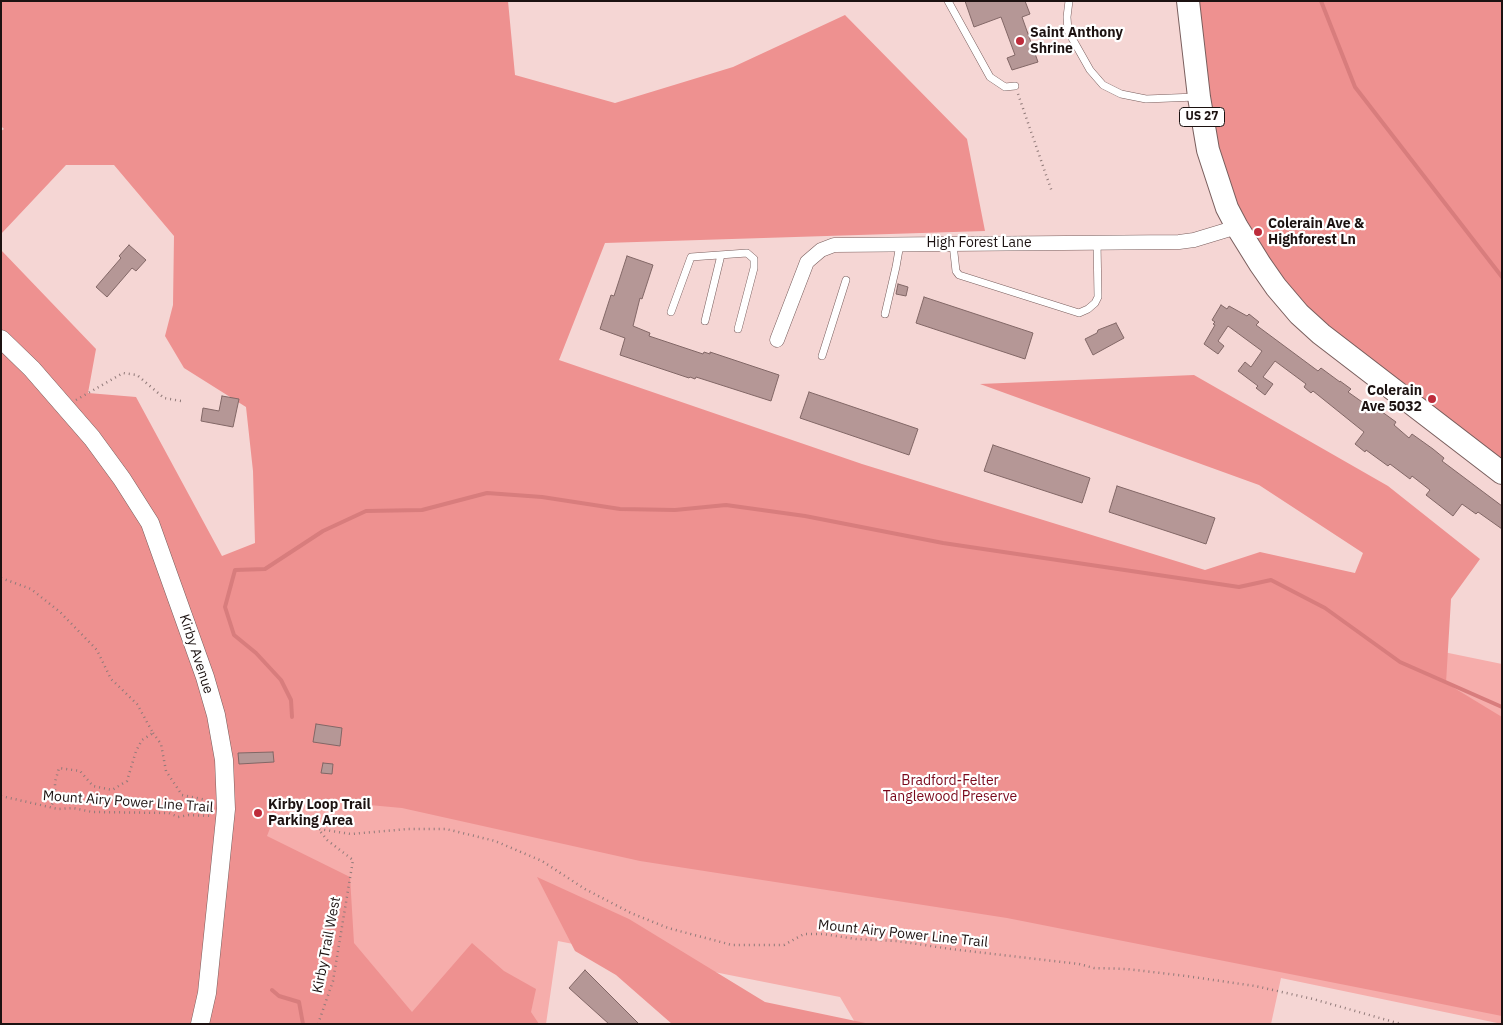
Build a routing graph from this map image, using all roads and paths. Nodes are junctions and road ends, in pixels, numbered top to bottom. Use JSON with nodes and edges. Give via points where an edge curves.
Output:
{"nodes":[{"id":1,"x":948,"y":1,"type":"edge"},
{"id":2,"x":1069,"y":1,"type":"edge"},
{"id":3,"x":1188,"y":1,"type":"edge"},
{"id":4,"x":1016,"y":86,"type":"joint"},
{"id":5,"x":1199,"y":97,"type":"junction"},
{"id":6,"x":1052,"y":192,"type":"dead end"},
{"id":7,"x":1237,"y":227,"type":"junction"},
{"id":8,"x":1097,"y":242,"type":"junction"},
{"id":9,"x":953,"y":243,"type":"junction"},
{"id":10,"x":900,"y":244,"type":"junction"},
{"id":11,"x":721,"y":255,"type":"junction"},
{"id":12,"x":846,"y":280,"type":"dead end"},
{"id":13,"x":671,"y":312,"type":"dead end"},
{"id":14,"x":885,"y":314,"type":"dead end"},
{"id":15,"x":706,"y":321,"type":"dead end"},
{"id":16,"x":738,"y":330,"type":"dead end"},
{"id":17,"x":1,"y":340,"type":"edge"},
{"id":18,"x":777,"y":340,"type":"dead end"},
{"id":19,"x":822,"y":356,"type":"dead end"},
{"id":20,"x":181,"y":401,"type":"dead end"},
{"id":21,"x":66,"y":406,"type":"junction"},
{"id":22,"x":1502,"y":473,"type":"edge"},
{"id":23,"x":1,"y":578,"type":"edge"},
{"id":24,"x":153,"y":733,"type":"junction"},
{"id":25,"x":1,"y":796,"type":"edge"},
{"id":26,"x":50,"y":808,"type":"junction"},
{"id":27,"x":276,"y":817,"type":"dead end"},
{"id":28,"x":225,"y":820,"type":"junction"},
{"id":29,"x":319,"y":830,"type":"junction"},
{"id":30,"x":200,"y":1024,"type":"edge"},
{"id":31,"x":318,"y":1024,"type":"edge"},
{"id":32,"x":1400,"y":1024,"type":"edge"}],
"edges":[{"from":1,"to":4,"type":"lane","via":[[990,77],[1005,87]]},
{"from":2,"to":5,"type":"lane","via":[[1068,31],[1090,70],[1104,85],[1121,94],[1146,99]]},
{"from":3,"to":5,"type":"main road","number":"US 27"},
{"from":4,"to":6,"type":"path"},
{"from":5,"to":7,"type":"main road","number":"US 27","via":[[1208,150],[1227,208]]},
{"from":7,"to":8,"type":"street","name":"High Forest Lane","via":[[1186,241]]},
{"from":7,"to":22,"type":"main road","number":"US 27","via":[[1276,287],[1299,314]]},
{"from":8,"to":9,"type":"street","name":"High Forest Lane"},
{"from":8,"to":9,"type":"lane","via":[[1098,296],[1088,310],[1079,313],[959,275]]},
{"from":9,"to":10,"type":"street","name":"High Forest Lane"},
{"from":10,"to":14,"type":"lane"},
{"from":10,"to":18,"type":"street","name":"High Forest Lane","via":[[834,245],[813,256],[807,262]]},
{"from":11,"to":13,"type":"lane","via":[[691,257]]},
{"from":11,"to":15,"type":"lane"},
{"from":11,"to":16,"type":"lane","via":[[747,253],[754,258]]},
{"from":12,"to":19,"type":"lane"},
{"from":17,"to":21,"type":"street","name":"Kirby Avenue"},
{"from":20,"to":21,"type":"path","via":[[164,398],[137,375],[123,373]]},
{"from":21,"to":28,"type":"street","name":"Kirby Avenue","via":[[122,479],[156,537],[216,715],[226,772]]},
{"from":23,"to":24,"type":"path","via":[[31,589],[60,612],[96,650],[111,679],[137,704]]},
{"from":24,"to":26,"type":"path","via":[[142,740],[136,751],[127,781],[112,790],[93,786],[80,771],[59,768],[55,799]]},
{"from":24,"to":28,"type":"path","via":[[162,744],[166,771],[182,795],[212,801]]},
{"from":25,"to":26,"type":"path","name":"Mount Airy Power Line Trail"},
{"from":26,"to":28,"type":"path","name":"Mount Airy Power Line Trail","via":[[178,817],[210,816]]},
{"from":27,"to":29,"type":"path","name":"Mount Airy Power Line Trail"},
{"from":28,"to":30,"type":"street","name":"Kirby Avenue","via":[[207,993]]},
{"from":29,"to":31,"type":"path","name":"Kirby Trail West","via":[[353,860],[333,981]]},
{"from":29,"to":32,"type":"path","name":"Mount Airy Power Line Trail","via":[[351,834],[446,829],[495,842],[542,861],[630,913],[668,928],[732,945],[784,945],[804,934],[897,941],[1255,986]]}]}
